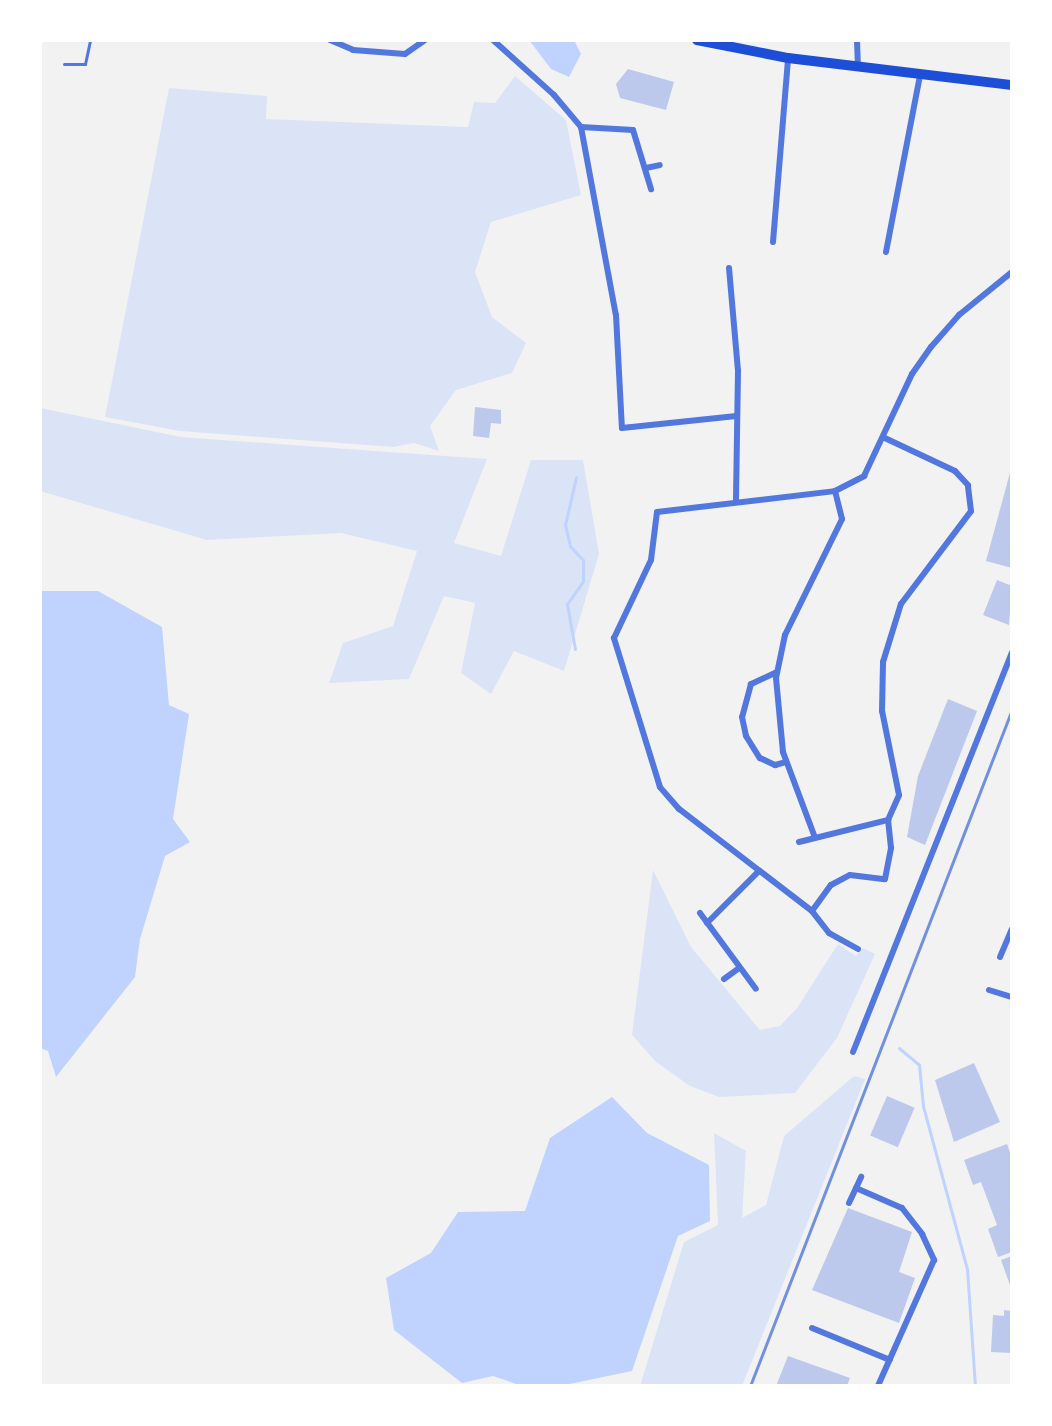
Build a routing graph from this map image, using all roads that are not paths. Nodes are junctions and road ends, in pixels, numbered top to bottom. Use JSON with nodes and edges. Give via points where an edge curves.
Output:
{"nodes":[{"id":1,"x":90,"y":40,"type":"edge"},
{"id":2,"x":330,"y":40,"type":"edge"},
{"id":3,"x":425,"y":40,"type":"edge"},
{"id":4,"x":493,"y":40,"type":"edge"},
{"id":5,"x":697,"y":40,"type":"edge"},
{"id":6,"x":857,"y":40,"type":"edge"},
{"id":7,"x":788,"y":58,"type":"junction"},
{"id":8,"x":64,"y":64,"type":"dead end"},
{"id":9,"x":858,"y":64,"type":"junction"},
{"id":10,"x":921,"y":71,"type":"junction"},
{"id":11,"x":1012,"y":85,"type":"edge"},
{"id":12,"x":581,"y":127,"type":"junction"},
{"id":13,"x":660,"y":165,"type":"dead end"},
{"id":14,"x":646,"y":168,"type":"junction"},
{"id":15,"x":651,"y":189,"type":"dead end"},
{"id":16,"x":773,"y":242,"type":"dead end"},
{"id":17,"x":886,"y":252,"type":"dead end"},
{"id":18,"x":729,"y":268,"type":"dead end"},
{"id":19,"x":1012,"y":272,"type":"edge"},
{"id":20,"x":736,"y":416,"type":"junction"},
{"id":21,"x":885,"y":438,"type":"junction"},
{"id":22,"x":835,"y":491,"type":"junction"},
{"id":23,"x":736,"y":501,"type":"junction"},
{"id":24,"x":1012,"y":652,"type":"edge"},
{"id":25,"x":777,"y":672,"type":"junction"},
{"id":26,"x":786,"y":762,"type":"junction"},
{"id":27,"x":888,"y":820,"type":"junction"},
{"id":28,"x":814,"y":835,"type":"junction"},
{"id":29,"x":799,"y":842,"type":"dead end"},
{"id":30,"x":759,"y":871,"type":"junction"},
{"id":31,"x":812,"y":911,"type":"junction"},
{"id":32,"x":700,"y":913,"type":"dead end"},
{"id":33,"x":707,"y":923,"type":"junction"},
{"id":34,"x":1012,"y":929,"type":"edge"},
{"id":35,"x":858,"y":949,"type":"dead end"},
{"id":36,"x":1000,"y":957,"type":"dead end"},
{"id":37,"x":739,"y":968,"type":"junction"},
{"id":38,"x":724,"y":979,"type":"dead end"},
{"id":39,"x":756,"y":989,"type":"dead end"},
{"id":40,"x":989,"y":990,"type":"dead end"},
{"id":41,"x":1012,"y":997,"type":"edge"},
{"id":42,"x":853,"y":1052,"type":"dead end"},
{"id":43,"x":861,"y":1177,"type":"dead end"},
{"id":44,"x":856,"y":1188,"type":"junction"},
{"id":45,"x":849,"y":1203,"type":"dead end"},
{"id":46,"x":812,"y":1328,"type":"dead end"},
{"id":47,"x":890,"y":1360,"type":"junction"},
{"id":48,"x":878,"y":1386,"type":"edge"}],
"edges":[{"from":1,"to":8,"type":"lane","via":[[85,64]]},
{"from":2,"to":3,"type":"street","via":[[353,50],[405,54]]},
{"from":4,"to":12,"type":"street"},
{"from":5,"to":7,"type":"highway"},
{"from":6,"to":9,"type":"street"},
{"from":7,"to":9,"type":"highway"},
{"from":7,"to":16,"type":"street"},
{"from":9,"to":10,"type":"highway"},
{"from":10,"to":11,"type":"highway"},
{"from":10,"to":17,"type":"street"},
{"from":12,"to":14,"type":"street","via":[[633,130]]},
{"from":12,"to":20,"type":"street","via":[[616,315],[622,428]]},
{"from":13,"to":14,"type":"street"},
{"from":14,"to":15,"type":"street"},
{"from":18,"to":20,"type":"street","via":[[737,345]]},
{"from":19,"to":21,"type":"street","via":[[959,315],[931,347],[912,374]]},
{"from":20,"to":23,"type":"street"},
{"from":21,"to":22,"type":"street","via":[[864,476]]},
{"from":21,"to":27,"type":"street","via":[[955,471],[968,485],[972,500],[961,529],[918,579],[891,629],[883,662],[882,711],[899,795]]},
{"from":22,"to":23,"type":"street"},
{"from":22,"to":25,"type":"street","via":[[842,519],[785,635]]},
{"from":23,"to":30,"type":"street","via":[[657,512],[651,560],[614,638],[660,787],[679,809]]},
{"from":24,"to":42,"type":"street"},
{"from":25,"to":26,"type":"street","via":[[778,724]]},
{"from":25,"to":26,"type":"street","via":[[751,684],[742,717],[760,758],[775,765]]},
{"from":26,"to":28,"type":"street"},
{"from":27,"to":28,"type":"street","via":[[862,830]]},
{"from":27,"to":31,"type":"street","via":[[891,848],[885,879],[850,875],[831,885]]},
{"from":28,"to":29,"type":"street"},
{"from":30,"to":31,"type":"street"},
{"from":30,"to":33,"type":"street"},
{"from":31,"to":35,"type":"street","via":[[829,933]]},
{"from":32,"to":33,"type":"street"},
{"from":33,"to":37,"type":"street"},
{"from":34,"to":36,"type":"street"},
{"from":37,"to":38,"type":"street"},
{"from":37,"to":39,"type":"street"},
{"from":40,"to":41,"type":"street"},
{"from":43,"to":44,"type":"street"},
{"from":44,"to":45,"type":"street"},
{"from":44,"to":47,"type":"street","via":[[902,1208],[934,1260]]},
{"from":46,"to":47,"type":"street"},
{"from":47,"to":48,"type":"street"}]}
